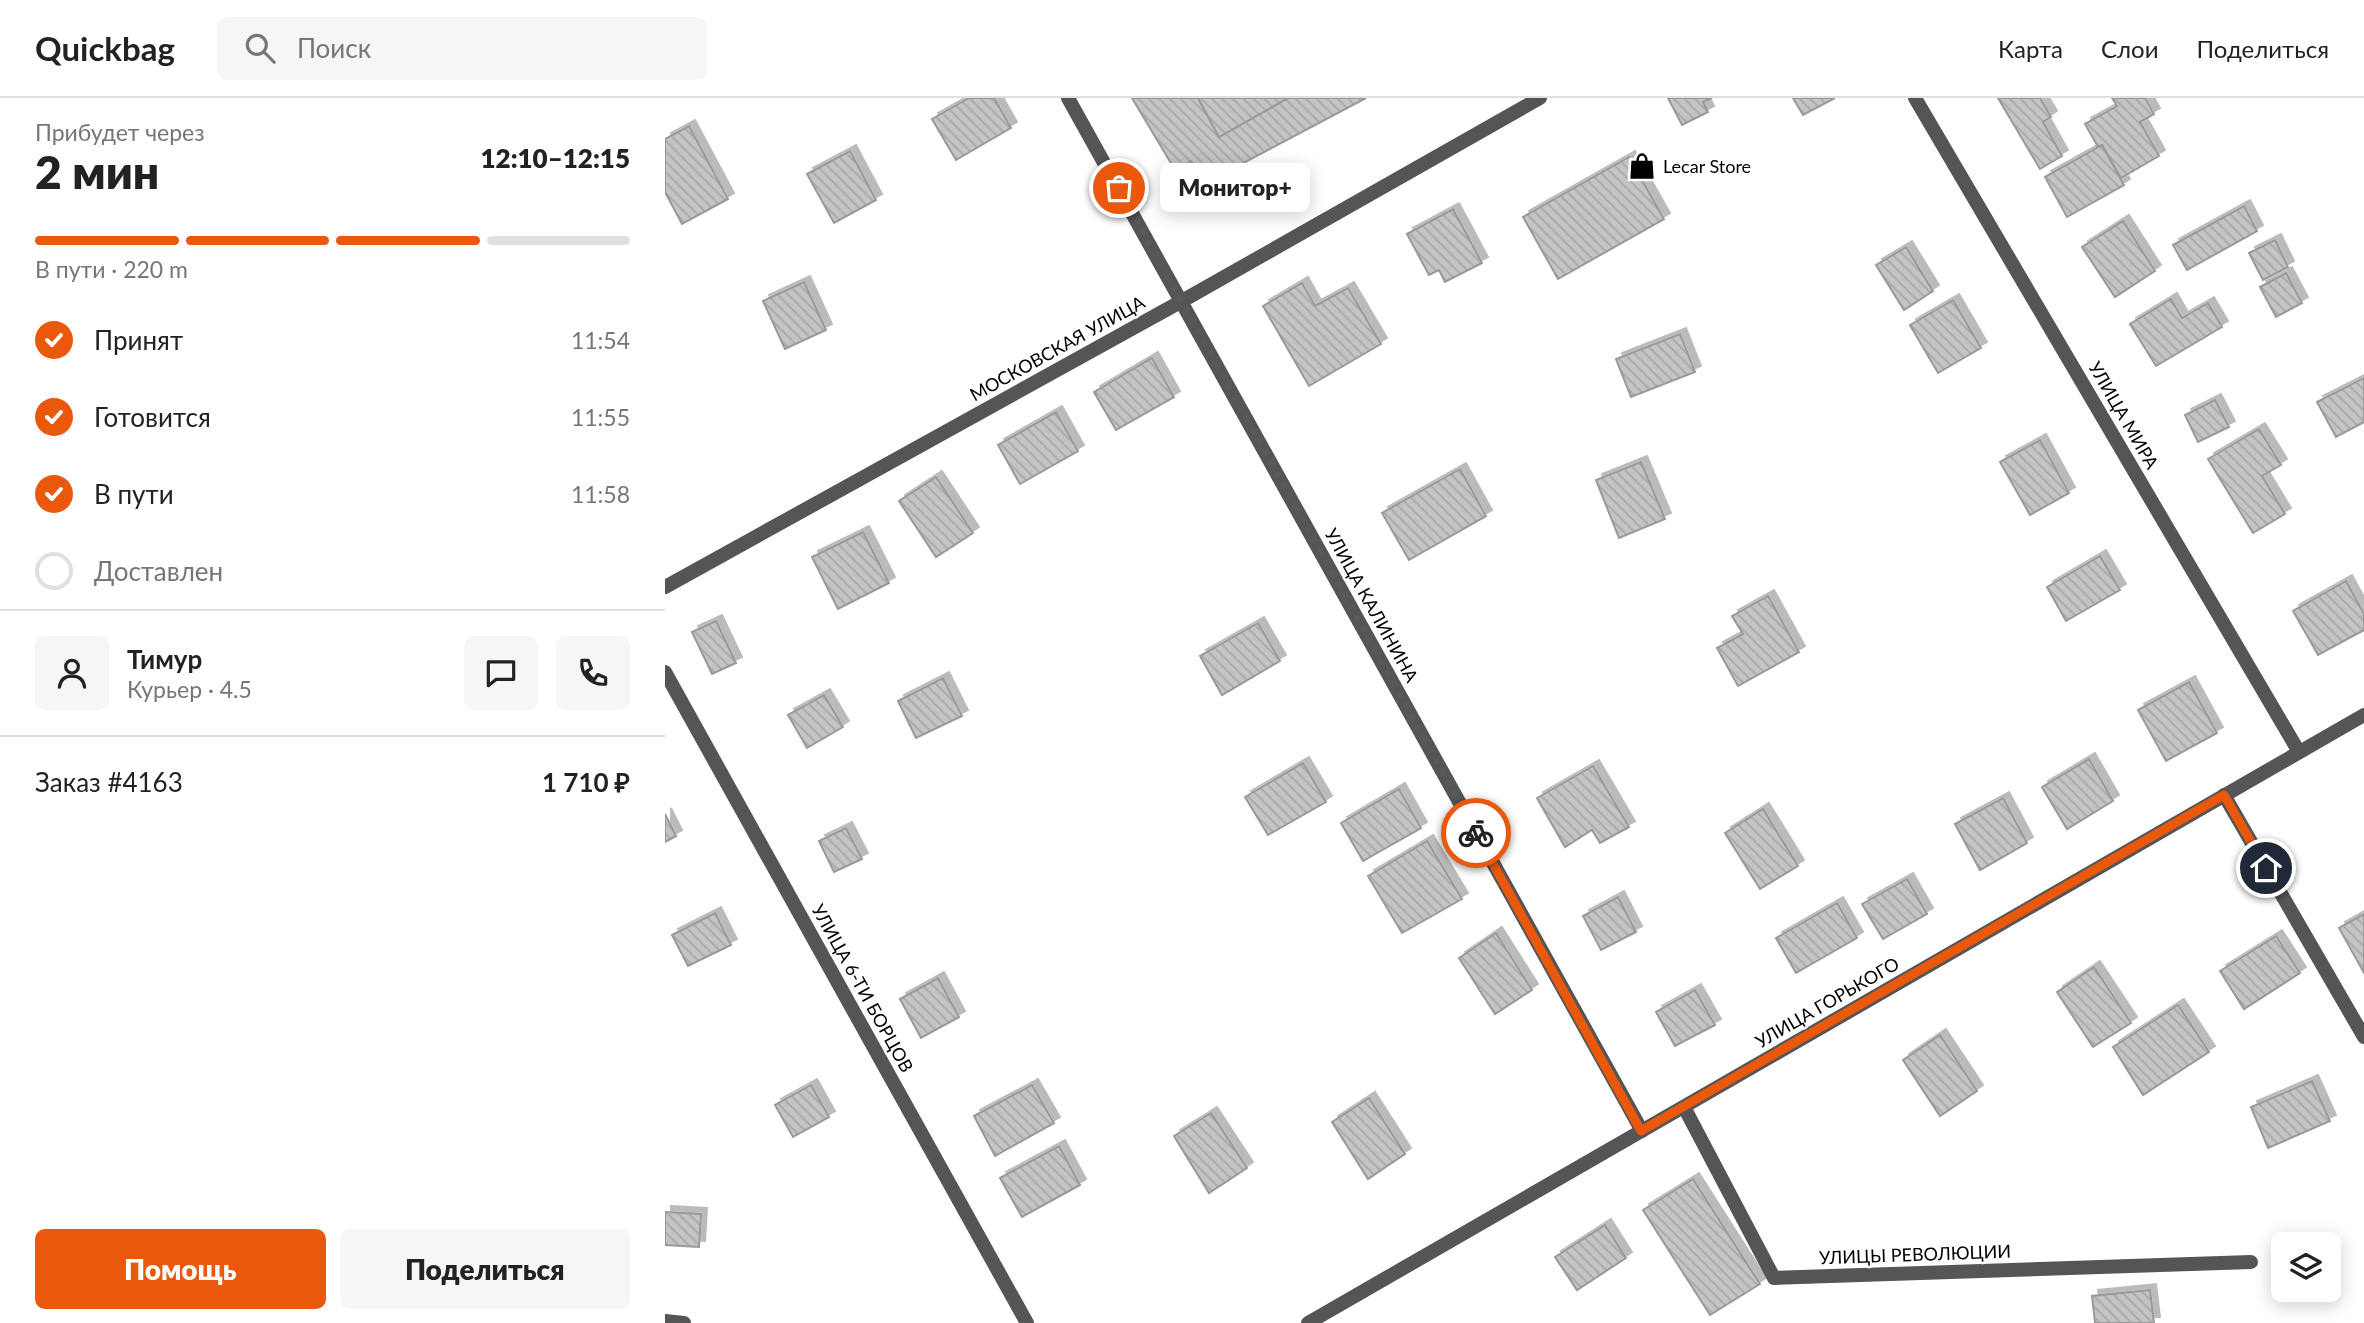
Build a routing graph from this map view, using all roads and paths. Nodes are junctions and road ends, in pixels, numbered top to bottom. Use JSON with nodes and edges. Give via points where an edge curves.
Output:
{"nodes":[{"id":1,"x":1068,"y":98,"type":"edge"},
{"id":2,"x":1540,"y":98,"type":"edge"},
{"id":3,"x":1915,"y":98,"type":"edge"},
{"id":4,"x":1182,"y":301,"type":"junction"},
{"id":5,"x":665,"y":587,"type":"edge"},
{"id":6,"x":665,"y":673,"type":"edge"},
{"id":7,"x":2364,"y":715,"type":"edge"},
{"id":8,"x":2299,"y":752,"type":"junction"},
{"id":9,"x":2224,"y":795,"type":"junction"},
{"id":10,"x":2364,"y":1037,"type":"edge"},
{"id":11,"x":1684,"y":1107,"type":"junction"},
{"id":12,"x":1641,"y":1131,"type":"junction"},
{"id":13,"x":2251,"y":1262,"type":"dead end"},
{"id":14,"x":665,"y":1321,"type":"edge"},
{"id":15,"x":684,"y":1323,"type":"edge"},
{"id":16,"x":1027,"y":1323,"type":"edge"},
{"id":17,"x":1308,"y":1323,"type":"edge"}],
"edges":[{"from":1,"to":4,"type":"street","name":"УЛИЦА КАЛИНИНА"},
{"from":2,"to":4,"type":"street","name":"МОСКОВСКАЯ УЛИЦА"},
{"from":3,"to":8,"type":"street","name":"УЛИЦА МИРА"},
{"from":4,"to":5,"type":"street","name":"МОСКОВСКАЯ УЛИЦА"},
{"from":4,"to":12,"type":"street","name":"УЛИЦА КАЛИНИНА"},
{"from":6,"to":16,"type":"street","name":"УЛИЦА 6-ТИ БОРЦОВ"},
{"from":7,"to":8,"type":"street","name":"УЛИЦА ГОРЬКОГО"},
{"from":8,"to":9,"type":"street","name":"УЛИЦА ГОРЬКОГО"},
{"from":9,"to":10,"type":"street"},
{"from":9,"to":11,"type":"street","name":"УЛИЦА ГОРЬКОГО"},
{"from":11,"to":12,"type":"street","name":"УЛИЦА ГОРЬКОГО"},
{"from":11,"to":13,"type":"street","name":"УЛИЦЫ РЕВОЛЮЦИИ","via":[[1774,1278]]},
{"from":12,"to":17,"type":"street","name":"УЛИЦА ГОРЬКОГО"},
{"from":14,"to":15,"type":"street"}]}
